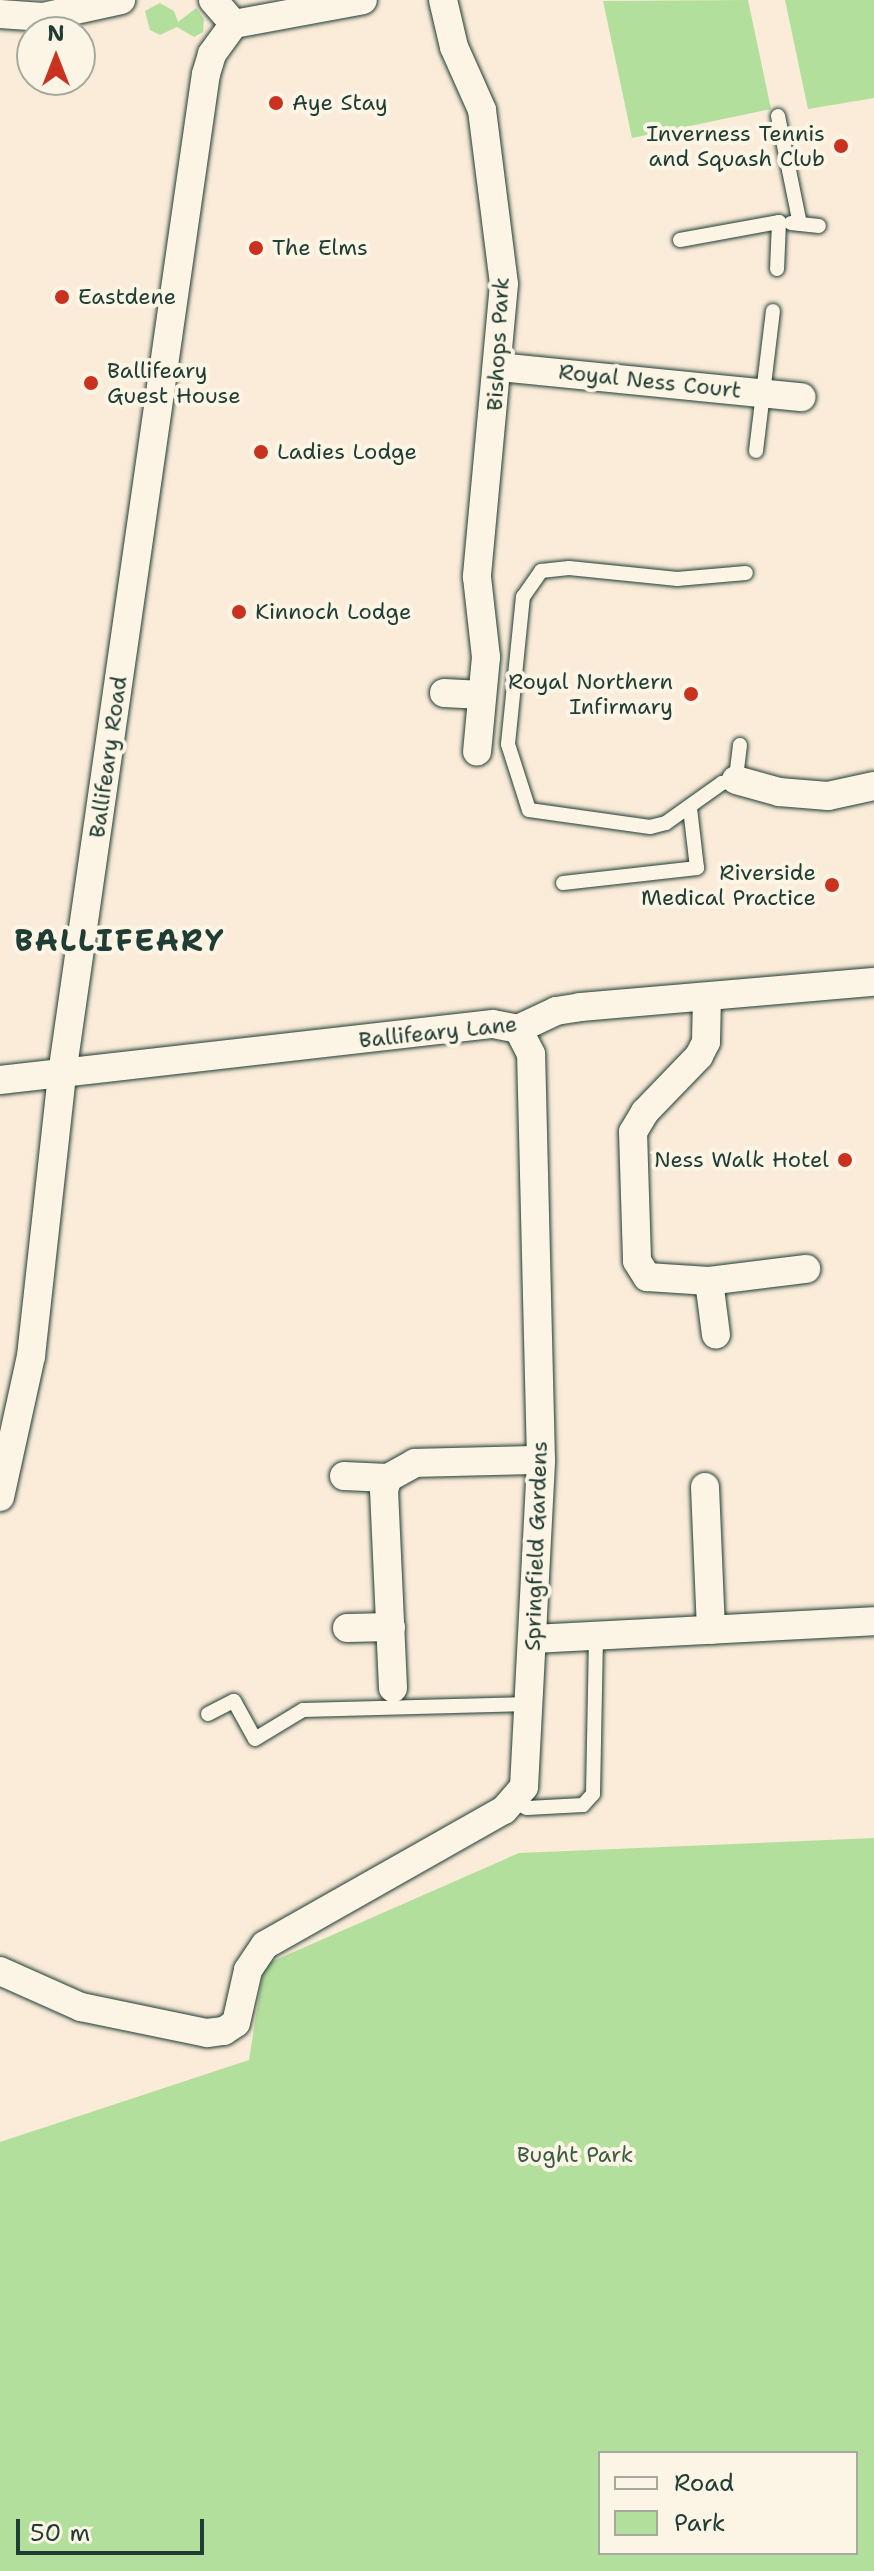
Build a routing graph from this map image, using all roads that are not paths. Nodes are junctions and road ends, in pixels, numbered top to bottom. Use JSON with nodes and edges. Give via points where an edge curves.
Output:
{"nodes":[{"id":1,"x":121,"y":0,"type":"edge"},
{"id":2,"x":213,"y":0,"type":"edge"},
{"id":3,"x":363,"y":0,"type":"edge"},
{"id":4,"x":443,"y":0,"type":"edge"},
{"id":5,"x":0,"y":14,"type":"edge"},
{"id":6,"x":234,"y":24,"type":"junction"},
{"id":7,"x":778,"y":116,"type":"dead end"},
{"id":8,"x":779,"y":222,"type":"junction"},
{"id":9,"x":800,"y":224,"type":"junction"},
{"id":10,"x":819,"y":226,"type":"dead end"},
{"id":11,"x":680,"y":240,"type":"dead end"},
{"id":12,"x":777,"y":269,"type":"dead end"},
{"id":13,"x":773,"y":311,"type":"dead end"},
{"id":14,"x":499,"y":367,"type":"junction"},
{"id":15,"x":763,"y":393,"type":"junction"},
{"id":16,"x":802,"y":397,"type":"dead end"},
{"id":17,"x":756,"y":451,"type":"dead end"},
{"id":18,"x":746,"y":573,"type":"dead end"},
{"id":19,"x":444,"y":693,"type":"dead end"},
{"id":20,"x":482,"y":695,"type":"junction"},
{"id":21,"x":740,"y":745,"type":"dead end"},
{"id":22,"x":477,"y":752,"type":"dead end"},
{"id":23,"x":736,"y":780,"type":"junction"},
{"id":24,"x":874,"y":786,"type":"edge"},
{"id":25,"x":690,"y":808,"type":"junction"},
{"id":26,"x":563,"y":883,"type":"dead end"},
{"id":27,"x":874,"y":982,"type":"edge"},
{"id":28,"x":707,"y":997,"type":"junction"},
{"id":29,"x":518,"y":1029,"type":"junction"},
{"id":30,"x":62,"y":1074,"type":"junction"},
{"id":31,"x":0,"y":1080,"type":"edge"},
{"id":32,"x":806,"y":1269,"type":"dead end"},
{"id":33,"x":709,"y":1281,"type":"junction"},
{"id":34,"x":716,"y":1335,"type":"dead end"},
{"id":35,"x":541,"y":1460,"type":"junction"},
{"id":36,"x":344,"y":1476,"type":"dead end"},
{"id":37,"x":388,"y":1478,"type":"junction"},
{"id":38,"x":705,"y":1487,"type":"dead end"},
{"id":39,"x":0,"y":1497,"type":"edge"},
{"id":40,"x":874,"y":1621,"type":"edge"},
{"id":41,"x":391,"y":1627,"type":"junction"},
{"id":42,"x":347,"y":1628,"type":"dead end"},
{"id":43,"x":711,"y":1630,"type":"junction"},
{"id":44,"x":596,"y":1635,"type":"junction"},
{"id":45,"x":533,"y":1639,"type":"junction"},
{"id":46,"x":393,"y":1688,"type":"dead end"},
{"id":47,"x":530,"y":1704,"type":"junction"},
{"id":48,"x":208,"y":1714,"type":"dead end"},
{"id":49,"x":514,"y":1802,"type":"junction"},
{"id":50,"x":0,"y":1971,"type":"edge"}],
"edges":[{"from":1,"to":5,"type":"street","via":[[43,17]]},
{"from":2,"to":6,"type":"street"},
{"from":3,"to":6,"type":"street"},
{"from":4,"to":14,"type":"street","name":"Bishops Park","via":[[454,47],[482,110],[504,284]]},
{"from":6,"to":30,"type":"street","name":"Ballifeary Road","via":[[212,54],[206,74]]},
{"from":7,"to":9,"type":"lane"},
{"from":8,"to":9,"type":"lane"},
{"from":8,"to":11,"type":"lane"},
{"from":8,"to":12,"type":"lane"},
{"from":9,"to":10,"type":"lane"},
{"from":13,"to":15,"type":"lane"},
{"from":14,"to":15,"type":"street","name":"Royal Ness Court"},
{"from":14,"to":20,"type":"street","name":"Bishops Park","via":[[477,577],[486,657]]},
{"from":15,"to":16,"type":"street","name":"Royal Ness Court"},
{"from":15,"to":17,"type":"lane"},
{"from":18,"to":25,"type":"lane","via":[[677,579],[552,567],[534,577],[523,597],[508,744],[529,810],[650,827]]},
{"from":19,"to":20,"type":"street"},
{"from":20,"to":22,"type":"street","name":"Bishops Park"},
{"from":21,"to":23,"type":"lane"},
{"from":23,"to":24,"type":"street","via":[[779,792],[828,796]]},
{"from":23,"to":25,"type":"lane","via":[[722,783]]},
{"from":25,"to":26,"type":"lane","via":[[697,868]]},
{"from":27,"to":28,"type":"street","name":"Ballifeary Lane"},
{"from":28,"to":29,"type":"street","name":"Ballifeary Lane","via":[[568,1009]]},
{"from":28,"to":33,"type":"street","via":[[706,1042],[699,1056],[645,1112],[633,1132],[637,1261],[647,1277]]},
{"from":29,"to":30,"type":"street","name":"Ballifeary Lane","via":[[493,1024]]},
{"from":29,"to":35,"type":"street","name":"Springfield Gardens","via":[[531,1054]]},
{"from":30,"to":31,"type":"street","name":"Ballifeary Lane"},
{"from":30,"to":39,"type":"street","name":"Ballifeary Road","via":[[31,1356]]},
{"from":32,"to":33,"type":"street"},
{"from":33,"to":34,"type":"street"},
{"from":35,"to":37,"type":"street","via":[[415,1463]]},
{"from":35,"to":45,"type":"street","name":"Springfield Gardens"},
{"from":36,"to":37,"type":"street"},
{"from":37,"to":41,"type":"street","via":[[384,1490]]},
{"from":38,"to":43,"type":"street"},
{"from":40,"to":43,"type":"street"},
{"from":41,"to":42,"type":"street"},
{"from":41,"to":46,"type":"street"},
{"from":43,"to":44,"type":"street"},
{"from":44,"to":45,"type":"street"},
{"from":44,"to":49,"type":"lane","via":[[593,1794],[583,1805],[527,1808]]},
{"from":45,"to":47,"type":"street","name":"Springfield Gardens"},
{"from":47,"to":48,"type":"lane","via":[[303,1710],[255,1739],[234,1701]]},
{"from":47,"to":49,"type":"street","name":"Springfield Gardens","via":[[524,1787]]},
{"from":49,"to":50,"type":"street","via":[[286,1929],[254,1958],[236,2023],[207,2033],[81,2007]]}]}
